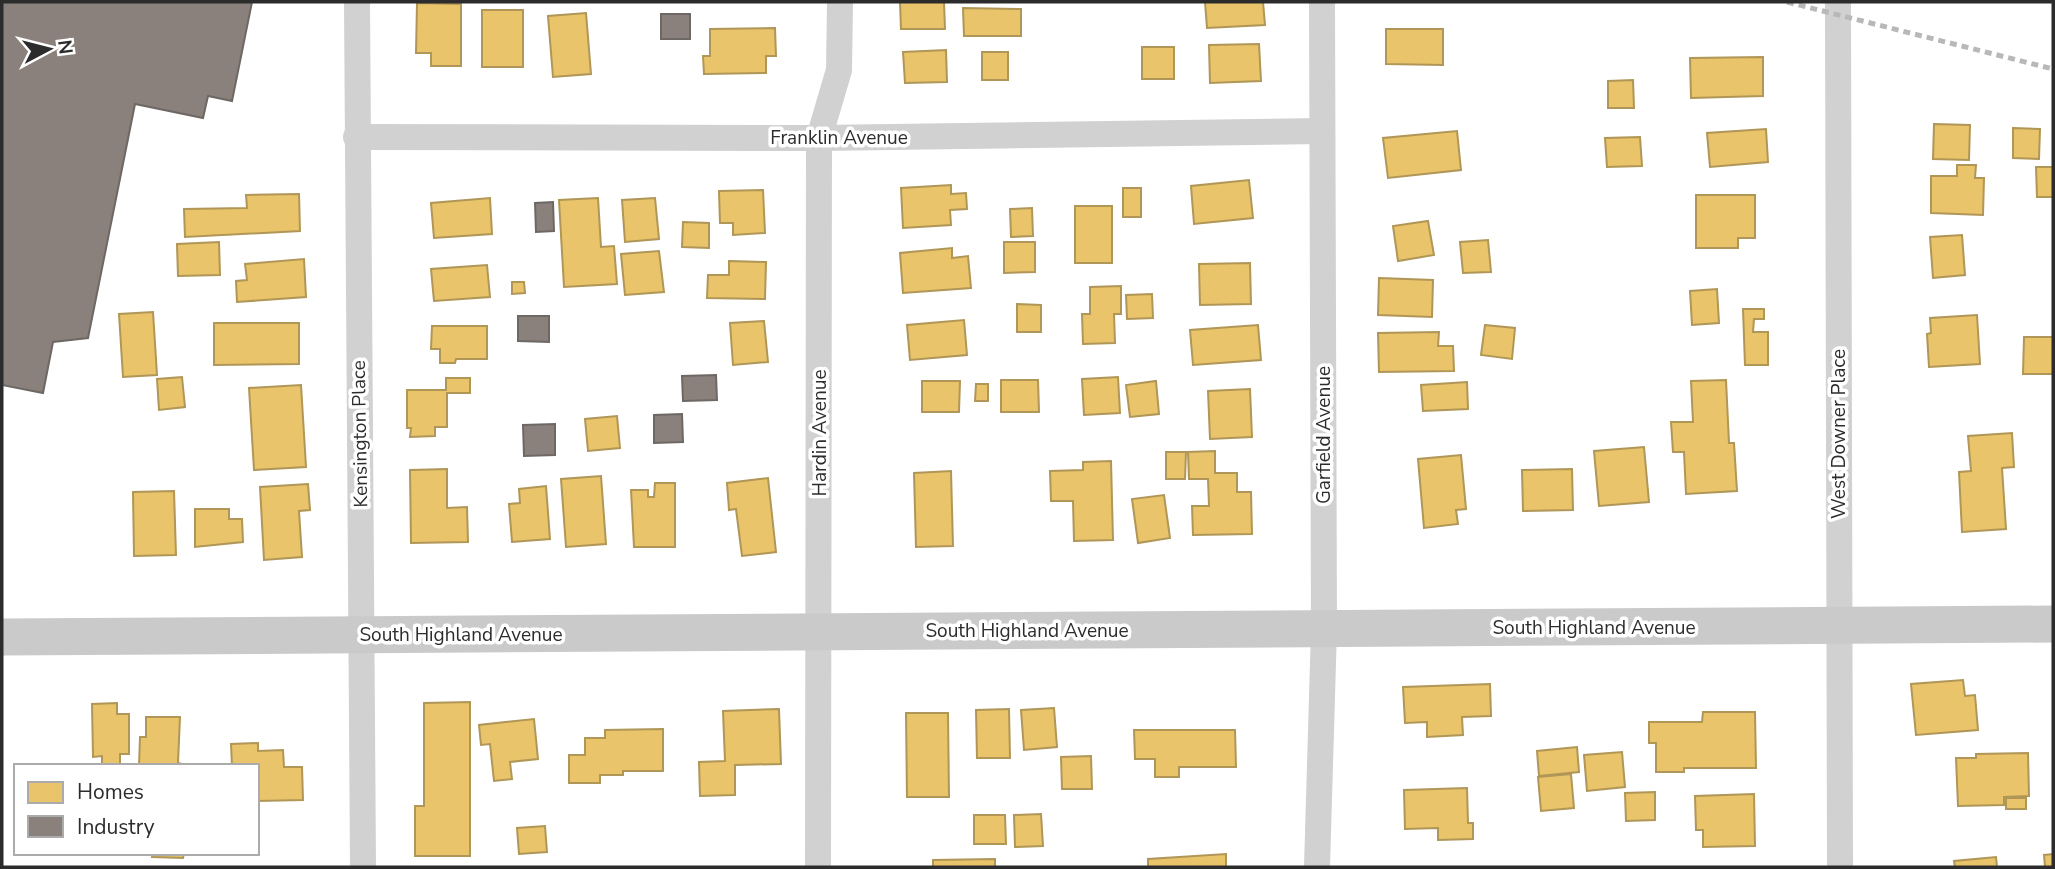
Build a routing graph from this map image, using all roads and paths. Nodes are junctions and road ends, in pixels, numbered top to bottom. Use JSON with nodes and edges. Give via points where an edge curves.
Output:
{"nodes":[{"id":1,"x":357,"y":2,"type":"edge"},
{"id":2,"x":839,"y":2,"type":"edge"},
{"id":3,"x":1322,"y":2,"type":"edge"},
{"id":4,"x":1838,"y":2,"type":"edge"},
{"id":5,"x":1322,"y":131,"type":"junction"},
{"id":6,"x":356,"y":137,"type":"junction"},
{"id":7,"x":819,"y":138,"type":"junction"},
{"id":8,"x":2053,"y":624,"type":"edge"},
{"id":9,"x":1839,"y":625,"type":"junction"},
{"id":10,"x":1324,"y":629,"type":"junction"},
{"id":11,"x":818,"y":632,"type":"junction"},
{"id":12,"x":361,"y":635,"type":"junction"},
{"id":13,"x":2,"y":637,"type":"edge"},
{"id":14,"x":363,"y":867,"type":"edge"},
{"id":15,"x":818,"y":867,"type":"edge"},
{"id":16,"x":1317,"y":867,"type":"edge"},
{"id":17,"x":1840,"y":867,"type":"edge"}],
"edges":[{"from":1,"to":6,"type":"street","name":"Kensington Place"},
{"from":2,"to":7,"type":"street","name":"Hardin Avenue","via":[[839,70]]},
{"from":3,"to":5,"type":"street","name":"Garfield Avenue"},
{"from":4,"to":9,"type":"street","name":"West Downer Place"},
{"from":5,"to":7,"type":"street","name":"Franklin Avenue"},
{"from":5,"to":10,"type":"street","name":"Garfield Avenue"},
{"from":6,"to":7,"type":"street","name":"Franklin Avenue"},
{"from":6,"to":12,"type":"street","name":"Kensington Place"},
{"from":7,"to":11,"type":"street","name":"Hardin Avenue"},
{"from":8,"to":9,"type":"street","name":"South Highland Avenue"},
{"from":9,"to":10,"type":"street","name":"South Highland Avenue"},
{"from":9,"to":17,"type":"street","name":"West Downer Place"},
{"from":10,"to":11,"type":"street","name":"South Highland Avenue"},
{"from":10,"to":16,"type":"street","name":"Garfield Avenue"},
{"from":11,"to":12,"type":"street","name":"South Highland Avenue"},
{"from":11,"to":15,"type":"street","name":"Hardin Avenue"},
{"from":12,"to":13,"type":"street","name":"South Highland Avenue"},
{"from":12,"to":14,"type":"street","name":"Kensington Place"}]}
